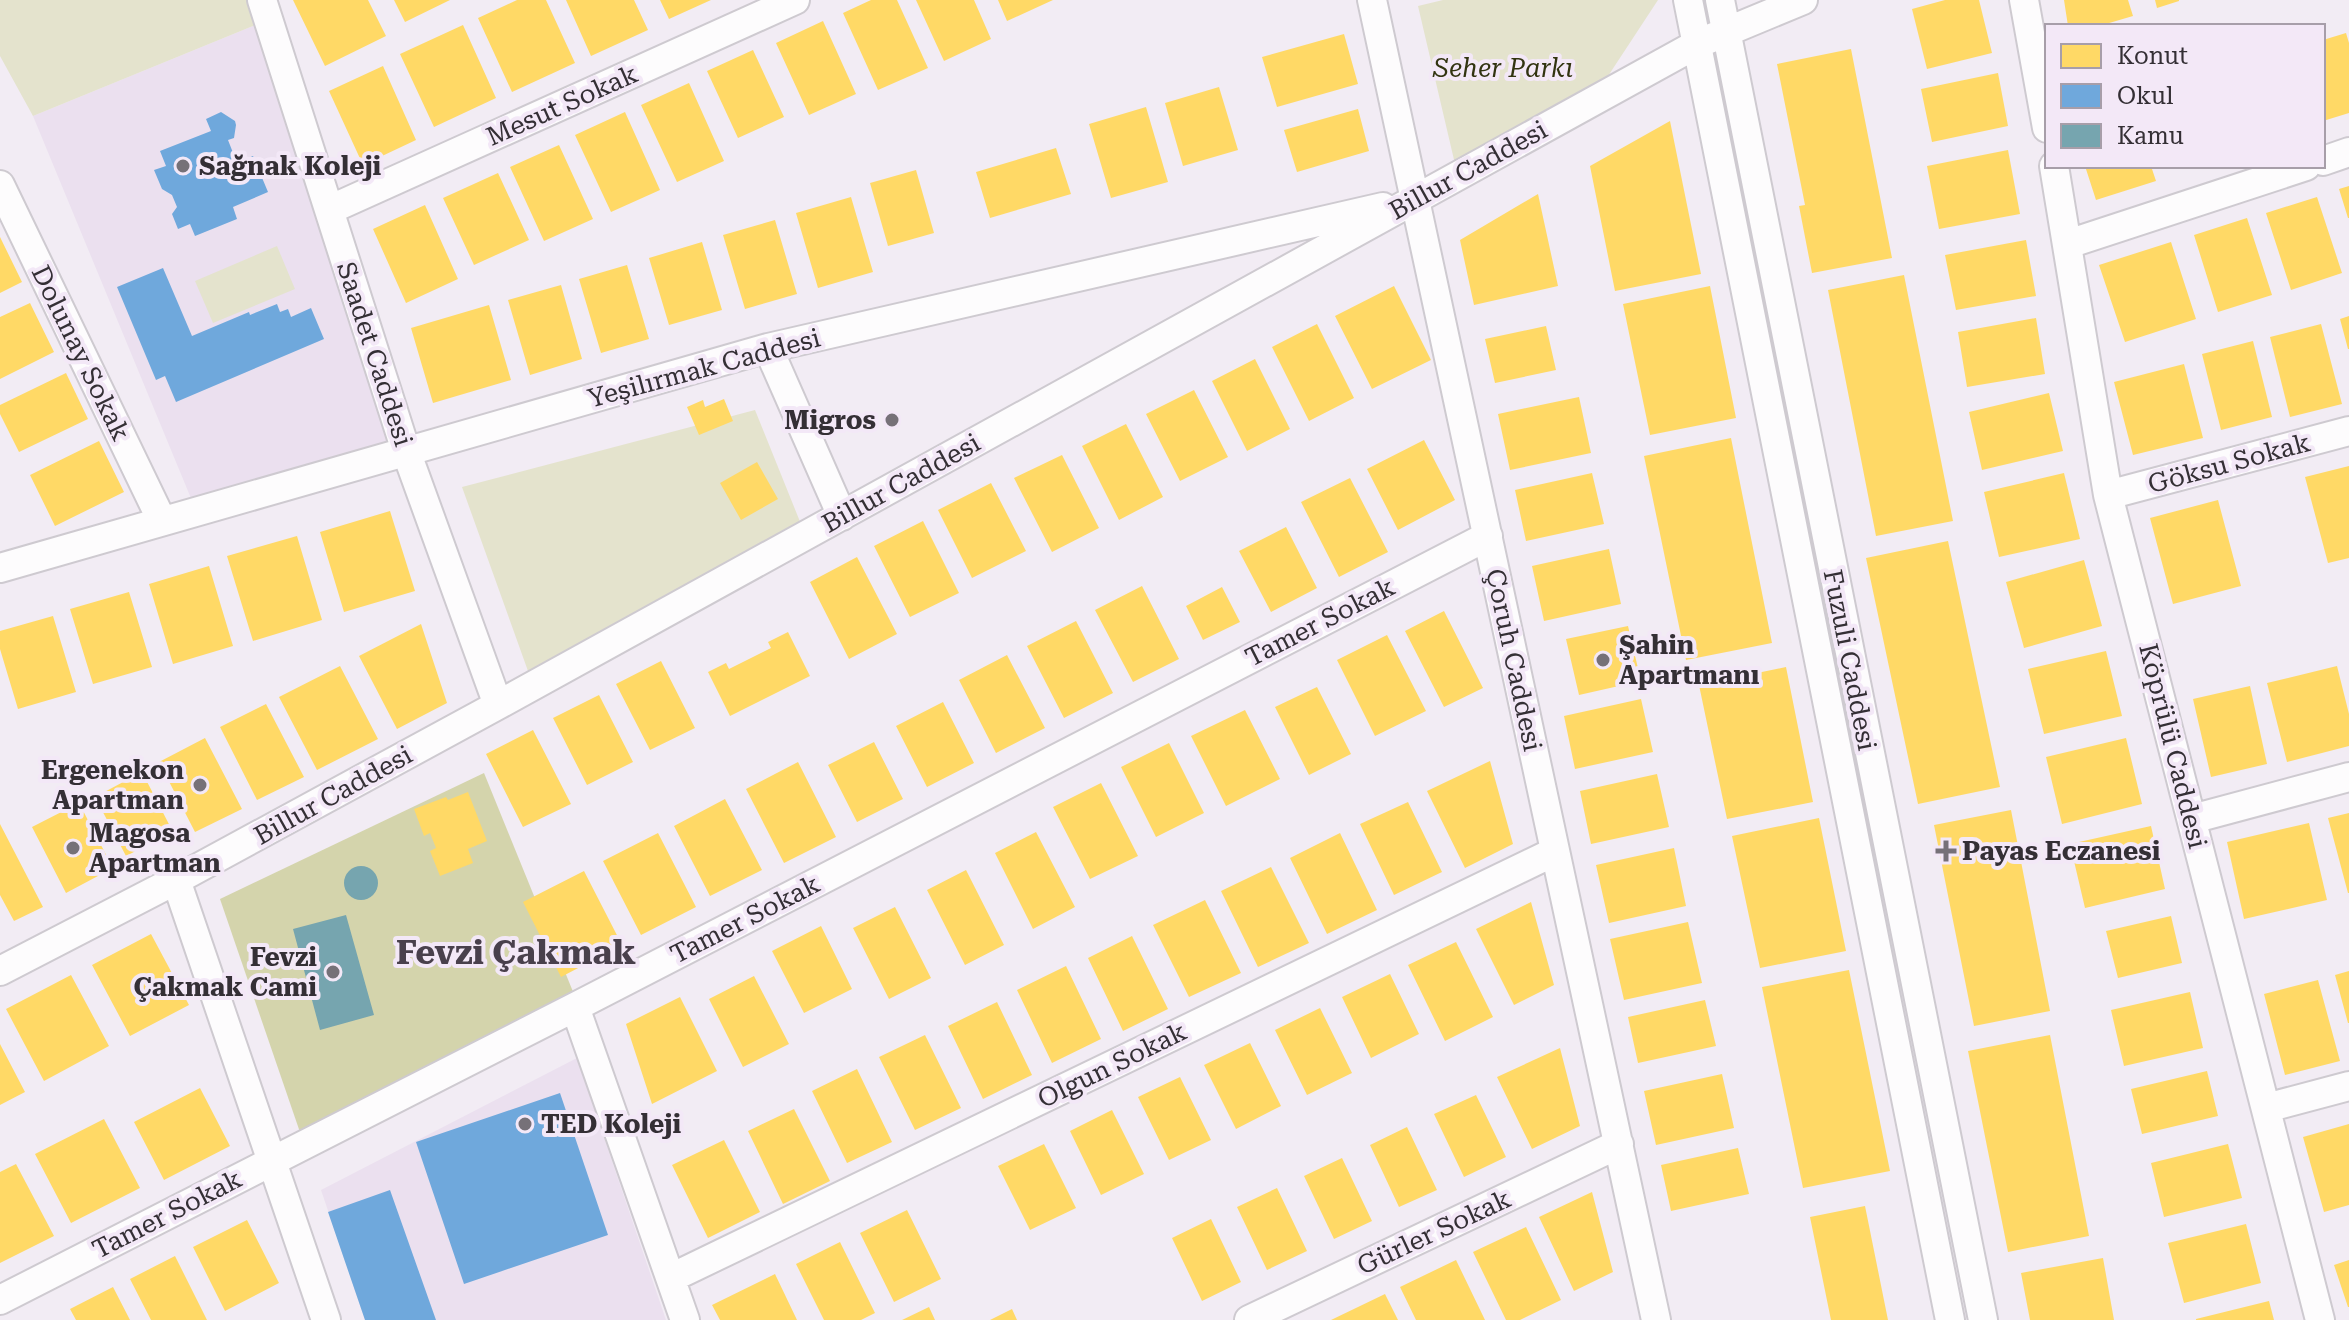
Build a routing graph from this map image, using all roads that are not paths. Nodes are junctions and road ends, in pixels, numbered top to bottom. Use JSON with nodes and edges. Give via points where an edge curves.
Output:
{"nodes":[{"id":1,"x":262,"y":0,"type":"edge"},
{"id":2,"x":795,"y":0,"type":"edge"},
{"id":3,"x":1372,"y":0,"type":"edge"},
{"id":4,"x":1688,"y":0,"type":"edge"},
{"id":5,"x":1720,"y":0,"type":"edge"},
{"id":6,"x":1803,"y":0,"type":"edge"},
{"id":7,"x":2024,"y":0,"type":"edge"},
{"id":8,"x":1726,"y":32,"type":"junction"},
{"id":9,"x":1697,"y":44,"type":"junction"},
{"id":10,"x":2045,"y":117,"type":"edge"},
{"id":11,"x":2349,"y":152,"type":"edge"},
{"id":12,"x":2325,"y":160,"type":"edge"},
{"id":13,"x":2054,"y":168,"type":"edge"},
{"id":14,"x":2300,"y":168,"type":"edge"},
{"id":15,"x":0,"y":185,"type":"edge"},
{"id":16,"x":1415,"y":199,"type":"junction"},
{"id":17,"x":329,"y":210,"type":"junction"},
{"id":18,"x":2068,"y":244,"type":"junction"},
{"id":19,"x":768,"y":348,"type":"junction"},
{"id":20,"x":2349,"y":431,"type":"edge"},
{"id":21,"x":406,"y":451,"type":"junction"},
{"id":22,"x":2108,"y":495,"type":"junction"},
{"id":23,"x":842,"y":516,"type":"junction"},
{"id":24,"x":162,"y":521,"type":"junction"},
{"id":25,"x":1488,"y":536,"type":"junction"},
{"id":26,"x":0,"y":568,"type":"edge"},
{"id":27,"x":498,"y":705,"type":"junction"},
{"id":28,"x":2349,"y":777,"type":"edge"},
{"id":29,"x":2192,"y":819,"type":"junction"},
{"id":30,"x":1554,"y":852,"type":"junction"},
{"id":31,"x":176,"y":880,"type":"junction"},
{"id":32,"x":0,"y":971,"type":"edge"},
{"id":33,"x":575,"y":1007,"type":"junction"},
{"id":34,"x":2349,"y":1086,"type":"edge"},
{"id":35,"x":2266,"y":1108,"type":"junction"},
{"id":36,"x":1619,"y":1144,"type":"junction"},
{"id":37,"x":272,"y":1159,"type":"junction"},
{"id":38,"x":671,"y":1278,"type":"junction"},
{"id":39,"x":0,"y":1300,"type":"edge"},
{"id":40,"x":326,"y":1320,"type":"edge"},
{"id":41,"x":685,"y":1320,"type":"edge"},
{"id":42,"x":1249,"y":1320,"type":"edge"},
{"id":43,"x":1656,"y":1320,"type":"edge"},
{"id":44,"x":1950,"y":1320,"type":"edge"},
{"id":45,"x":1983,"y":1320,"type":"edge"},
{"id":46,"x":2320,"y":1320,"type":"edge"}],
"edges":[{"from":1,"to":17,"type":"street","name":"Saadet Caddesi"},
{"from":2,"to":17,"type":"street","name":"Mesut Sokak"},
{"from":3,"to":16,"type":"street","name":"Çoruh Caddesi"},
{"from":4,"to":9,"type":"street","name":"Fuzuli Caddesi"},
{"from":5,"to":8,"type":"street","name":"Fuzuli Caddesi"},
{"from":6,"to":8,"type":"street","name":"Billur Caddesi"},
{"from":7,"to":10,"type":"street"},
{"from":8,"to":9,"type":"street","name":"Billur Caddesi"},
{"from":8,"to":45,"type":"street","name":"Fuzuli Caddesi"},
{"from":9,"to":16,"type":"street","name":"Billur Caddesi"},
{"from":9,"to":44,"type":"street","name":"Fuzuli Caddesi"},
{"from":11,"to":12,"type":"street"},
{"from":13,"to":18,"type":"street","name":"Köprülü Caddesi"},
{"from":14,"to":18,"type":"street"},
{"from":15,"to":24,"type":"street","name":"Dolunay Sokak"},
{"from":16,"to":19,"type":"street","name":"Yeşilırmak Caddesi"},
{"from":16,"to":23,"type":"street","name":"Billur Caddesi"},
{"from":16,"to":25,"type":"street","name":"Çoruh Caddesi"},
{"from":17,"to":21,"type":"street","name":"Saadet Caddesi"},
{"from":18,"to":22,"type":"street","name":"Köprülü Caddesi"},
{"from":19,"to":21,"type":"street","name":"Yeşilırmak Caddesi"},
{"from":19,"to":23,"type":"street"},
{"from":20,"to":22,"type":"street","name":"Göksu Sokak"},
{"from":21,"to":24,"type":"street","name":"Yeşilırmak Caddesi"},
{"from":21,"to":27,"type":"street","name":"Saadet Caddesi"},
{"from":22,"to":29,"type":"street","name":"Köprülü Caddesi"},
{"from":23,"to":27,"type":"street","name":"Billur Caddesi"},
{"from":24,"to":26,"type":"street","name":"Yeşilırmak Caddesi"},
{"from":25,"to":30,"type":"street","name":"Çoruh Caddesi"},
{"from":25,"to":33,"type":"street","name":"Tamer Sokak"},
{"from":27,"to":31,"type":"street","name":"Billur Caddesi"},
{"from":28,"to":29,"type":"street"},
{"from":29,"to":35,"type":"street","name":"Köprülü Caddesi"},
{"from":30,"to":36,"type":"street","name":"Çoruh Caddesi"},
{"from":30,"to":38,"type":"street","name":"Olgun Sokak"},
{"from":31,"to":32,"type":"street","name":"Billur Caddesi"},
{"from":31,"to":37,"type":"street"},
{"from":33,"to":37,"type":"street","name":"Tamer Sokak"},
{"from":33,"to":38,"type":"street"},
{"from":34,"to":35,"type":"street"},
{"from":35,"to":46,"type":"street","name":"Köprülü Caddesi"},
{"from":36,"to":42,"type":"street","name":"Gürler Sokak"},
{"from":36,"to":43,"type":"street","name":"Çoruh Caddesi"},
{"from":37,"to":39,"type":"street","name":"Tamer Sokak"},
{"from":37,"to":40,"type":"street"},
{"from":38,"to":41,"type":"street"}]}
